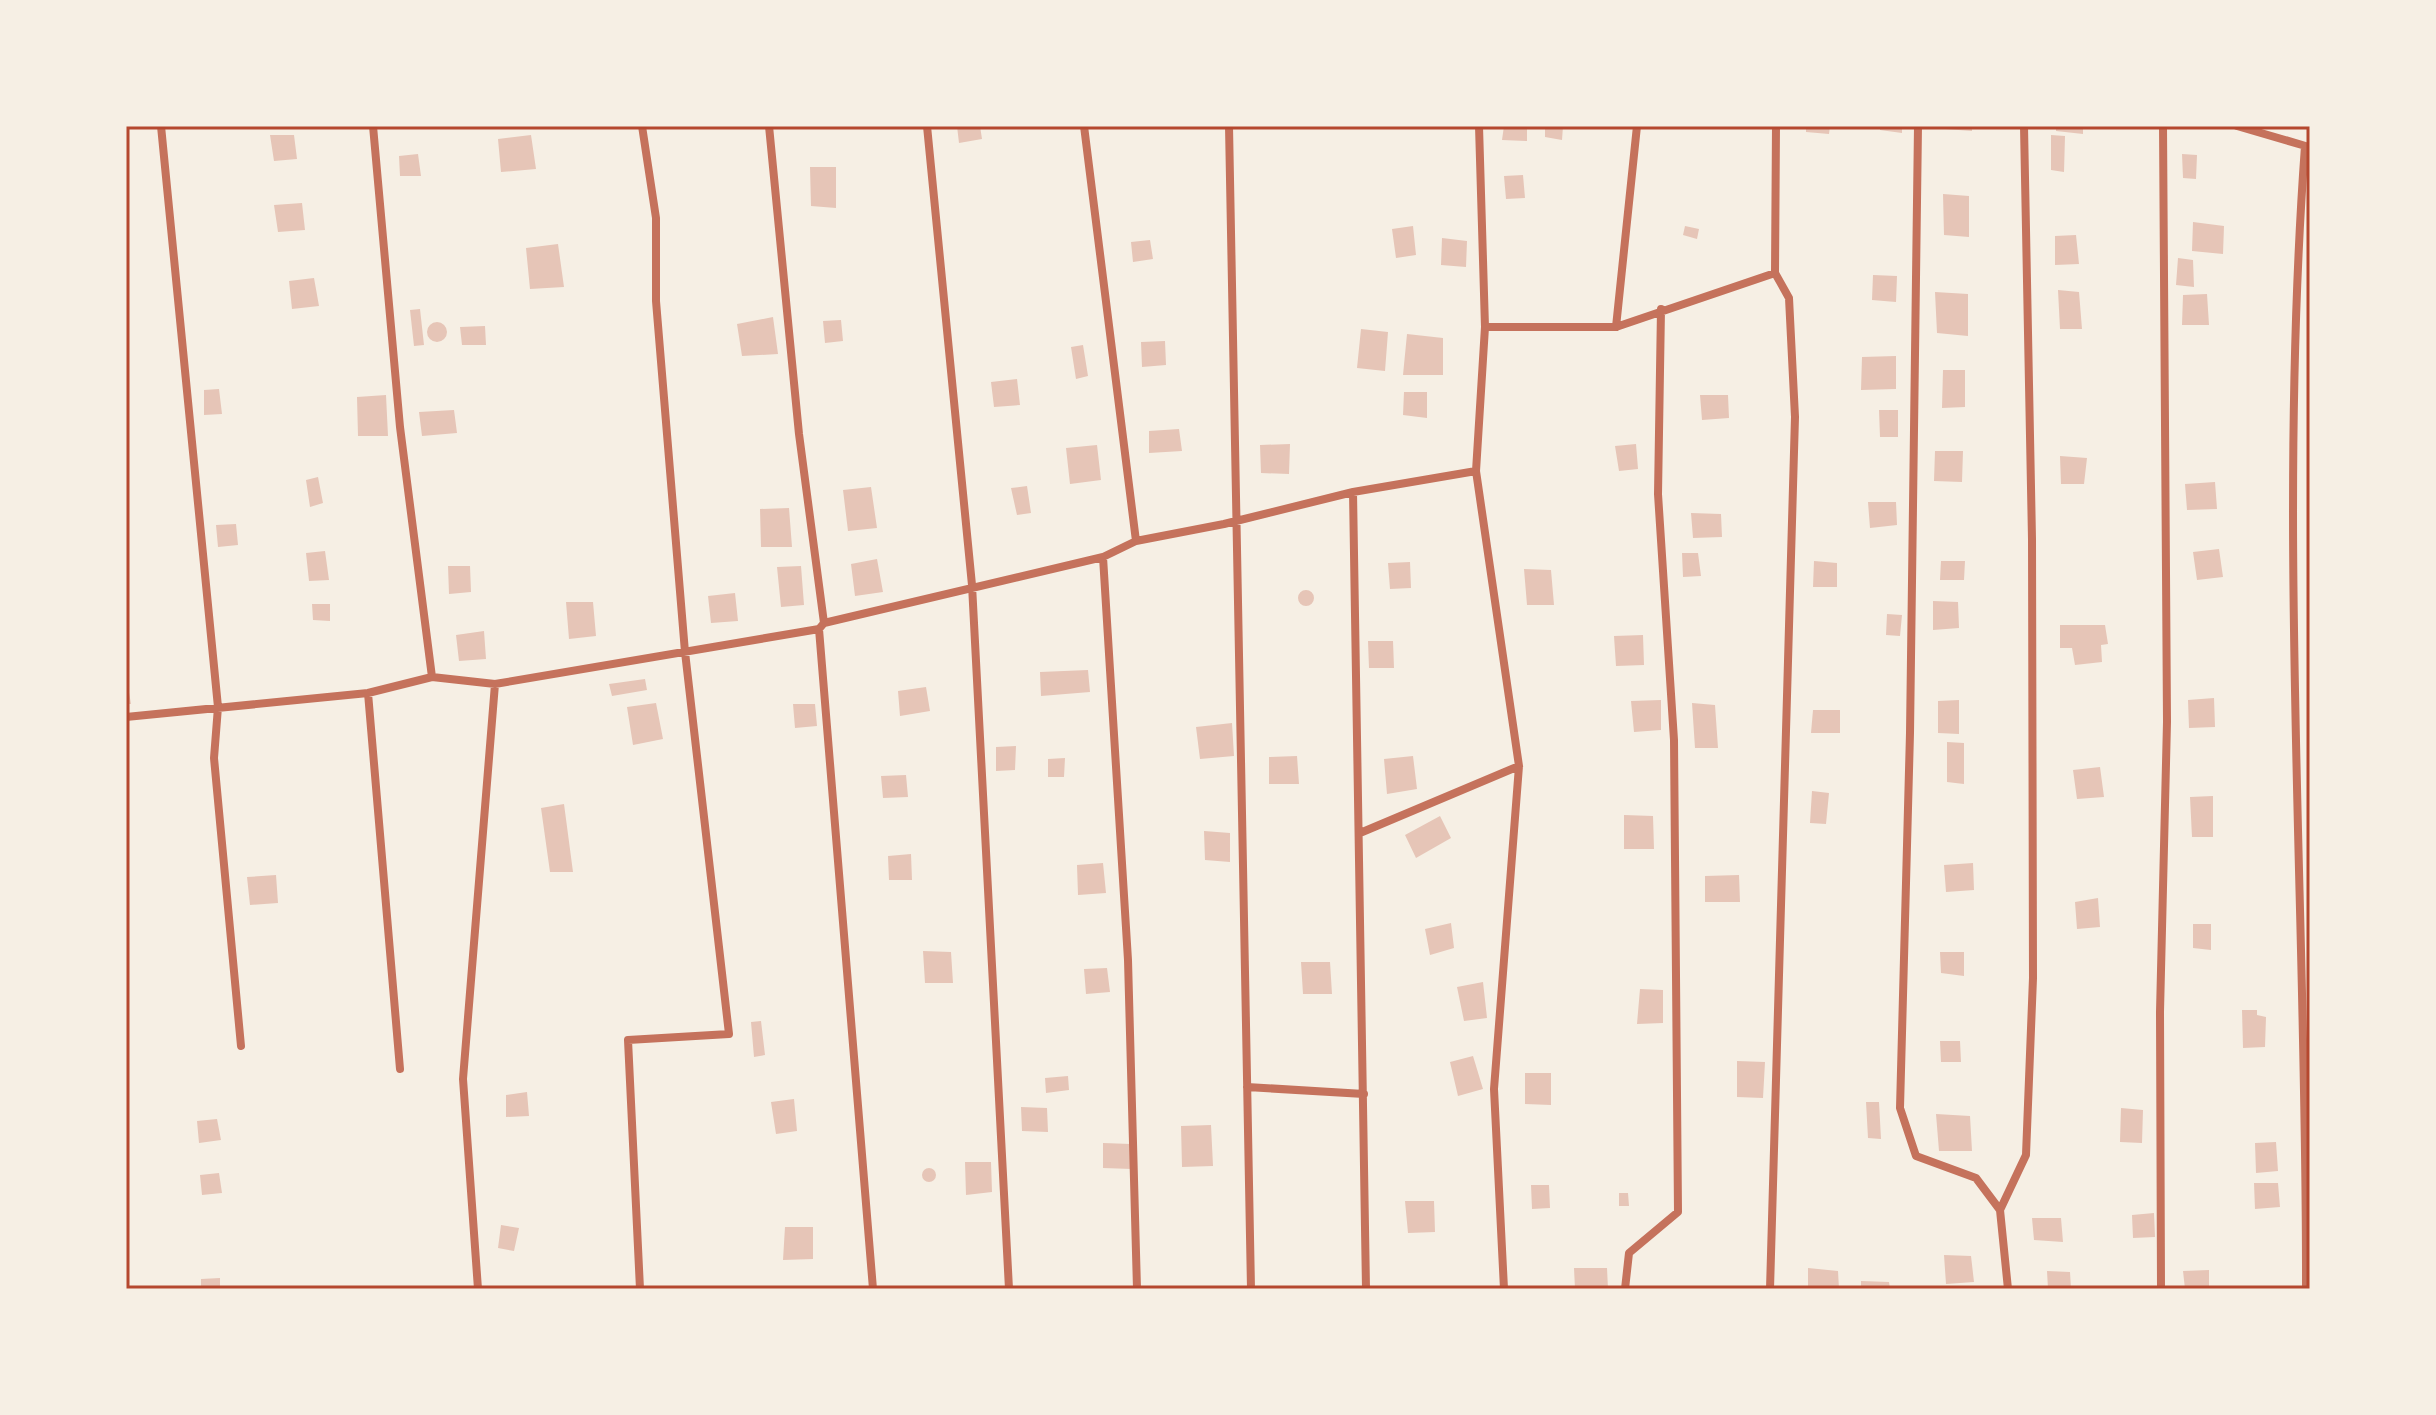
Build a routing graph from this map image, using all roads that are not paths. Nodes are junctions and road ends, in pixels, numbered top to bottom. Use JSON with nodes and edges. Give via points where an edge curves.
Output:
{"nodes":[{"id":1,"x":161,"y":126,"type":"edge"},
{"id":2,"x":373,"y":126,"type":"edge"},
{"id":3,"x":642,"y":126,"type":"edge"},
{"id":4,"x":769,"y":126,"type":"edge"},
{"id":5,"x":927,"y":126,"type":"edge"},
{"id":6,"x":1084,"y":126,"type":"edge"},
{"id":7,"x":1229,"y":126,"type":"edge"},
{"id":8,"x":1479,"y":126,"type":"edge"},
{"id":9,"x":1637,"y":126,"type":"edge"},
{"id":10,"x":1776,"y":126,"type":"edge"},
{"id":11,"x":1918,"y":126,"type":"edge"},
{"id":12,"x":2024,"y":126,"type":"edge"},
{"id":13,"x":2163,"y":126,"type":"edge"},
{"id":14,"x":2237,"y":126,"type":"edge"},
{"id":15,"x":2308,"y":147,"type":"edge"},
{"id":16,"x":1775,"y":273,"type":"junction"},
{"id":17,"x":1661,"y":309,"type":"junction"},
{"id":18,"x":1485,"y":327,"type":"junction"},
{"id":19,"x":1616,"y":327,"type":"junction"},
{"id":20,"x":1476,"y":471,"type":"junction"},
{"id":21,"x":1353,"y":492,"type":"junction"},
{"id":22,"x":1236,"y":521,"type":"junction"},
{"id":23,"x":1136,"y":541,"type":"junction"},
{"id":24,"x":1103,"y":557,"type":"junction"},
{"id":25,"x":972,"y":585,"type":"junction"},
{"id":26,"x":822,"y":626,"type":"junction"},
{"id":27,"x":685,"y":652,"type":"junction"},
{"id":28,"x":432,"y":677,"type":"junction"},
{"id":29,"x":495,"y":684,"type":"junction"},
{"id":30,"x":368,"y":693,"type":"junction"},
{"id":31,"x":218,"y":707,"type":"junction"},
{"id":32,"x":126,"y":717,"type":"edge"},
{"id":33,"x":1519,"y":766,"type":"junction"},
{"id":34,"x":1360,"y":833,"type":"junction"},
{"id":35,"x":241,"y":1046,"type":"dead end"},
{"id":36,"x":400,"y":1069,"type":"dead end"},
{"id":37,"x":1247,"y":1087,"type":"junction"},
{"id":38,"x":2308,"y":1088,"type":"edge"},
{"id":39,"x":1364,"y":1094,"type":"junction"},
{"id":40,"x":2000,"y":1210,"type":"junction"},
{"id":41,"x":478,"y":1289,"type":"edge"},
{"id":42,"x":640,"y":1289,"type":"edge"},
{"id":43,"x":873,"y":1289,"type":"edge"},
{"id":44,"x":1009,"y":1289,"type":"edge"},
{"id":45,"x":1137,"y":1289,"type":"edge"},
{"id":46,"x":1251,"y":1289,"type":"edge"},
{"id":47,"x":1366,"y":1289,"type":"edge"},
{"id":48,"x":1504,"y":1289,"type":"edge"},
{"id":49,"x":1625,"y":1289,"type":"edge"},
{"id":50,"x":1770,"y":1289,"type":"edge"},
{"id":51,"x":2008,"y":1289,"type":"edge"},
{"id":52,"x":2161,"y":1289,"type":"edge"},
{"id":53,"x":2306,"y":1289,"type":"edge"}],
"edges":[{"from":1,"to":31,"type":"street"},
{"from":2,"to":28,"type":"street","via":[[400,427]]},
{"from":3,"to":27,"type":"street","via":[[656,218],[656,301]]},
{"from":4,"to":26,"type":"street"},
{"from":5,"to":25,"type":"street"},
{"from":6,"to":23,"type":"street"},
{"from":7,"to":22,"type":"street"},
{"from":8,"to":18,"type":"street"},
{"from":9,"to":19,"type":"street"},
{"from":10,"to":16,"type":"street"},
{"from":11,"to":40,"type":"street","via":[[1900,1108],[1916,1156],[1976,1178]]},
{"from":12,"to":40,"type":"street","via":[[2033,978],[2026,1155]]},
{"from":13,"to":52,"type":"street","via":[[2167,722]]},
{"from":14,"to":15,"type":"street"},
{"from":15,"to":38,"type":"street","via":[[2294,293],[2294,618]]},
{"from":16,"to":17,"type":"street"},
{"from":16,"to":50,"type":"street","via":[[1789,298],[1795,417]]},
{"from":17,"to":19,"type":"street"},
{"from":17,"to":49,"type":"street","via":[[1658,494],[1674,740],[1678,1212],[1629,1253]]},
{"from":18,"to":19,"type":"street"},
{"from":18,"to":20,"type":"street"},
{"from":20,"to":21,"type":"street"},
{"from":20,"to":33,"type":"street"},
{"from":21,"to":22,"type":"street"},
{"from":21,"to":34,"type":"street"},
{"from":22,"to":23,"type":"street"},
{"from":22,"to":37,"type":"street"},
{"from":23,"to":24,"type":"street"},
{"from":24,"to":25,"type":"street"},
{"from":24,"to":45,"type":"street","via":[[1128,960]]},
{"from":25,"to":26,"type":"street"},
{"from":25,"to":44,"type":"street"},
{"from":26,"to":27,"type":"street"},
{"from":26,"to":43,"type":"street"},
{"from":27,"to":29,"type":"street"},
{"from":27,"to":42,"type":"street","via":[[729,1034],[628,1040]]},
{"from":28,"to":29,"type":"street"},
{"from":28,"to":30,"type":"street"},
{"from":29,"to":41,"type":"street","via":[[463,1079]]},
{"from":30,"to":31,"type":"street"},
{"from":30,"to":36,"type":"street"},
{"from":31,"to":32,"type":"street"},
{"from":31,"to":35,"type":"street","via":[[214,758]]},
{"from":33,"to":34,"type":"street"},
{"from":33,"to":48,"type":"street","via":[[1494,1089]]},
{"from":34,"to":39,"type":"street"},
{"from":37,"to":39,"type":"street"},
{"from":37,"to":46,"type":"street"},
{"from":38,"to":53,"type":"street"},
{"from":39,"to":47,"type":"street"},
{"from":40,"to":51,"type":"street"}]}
